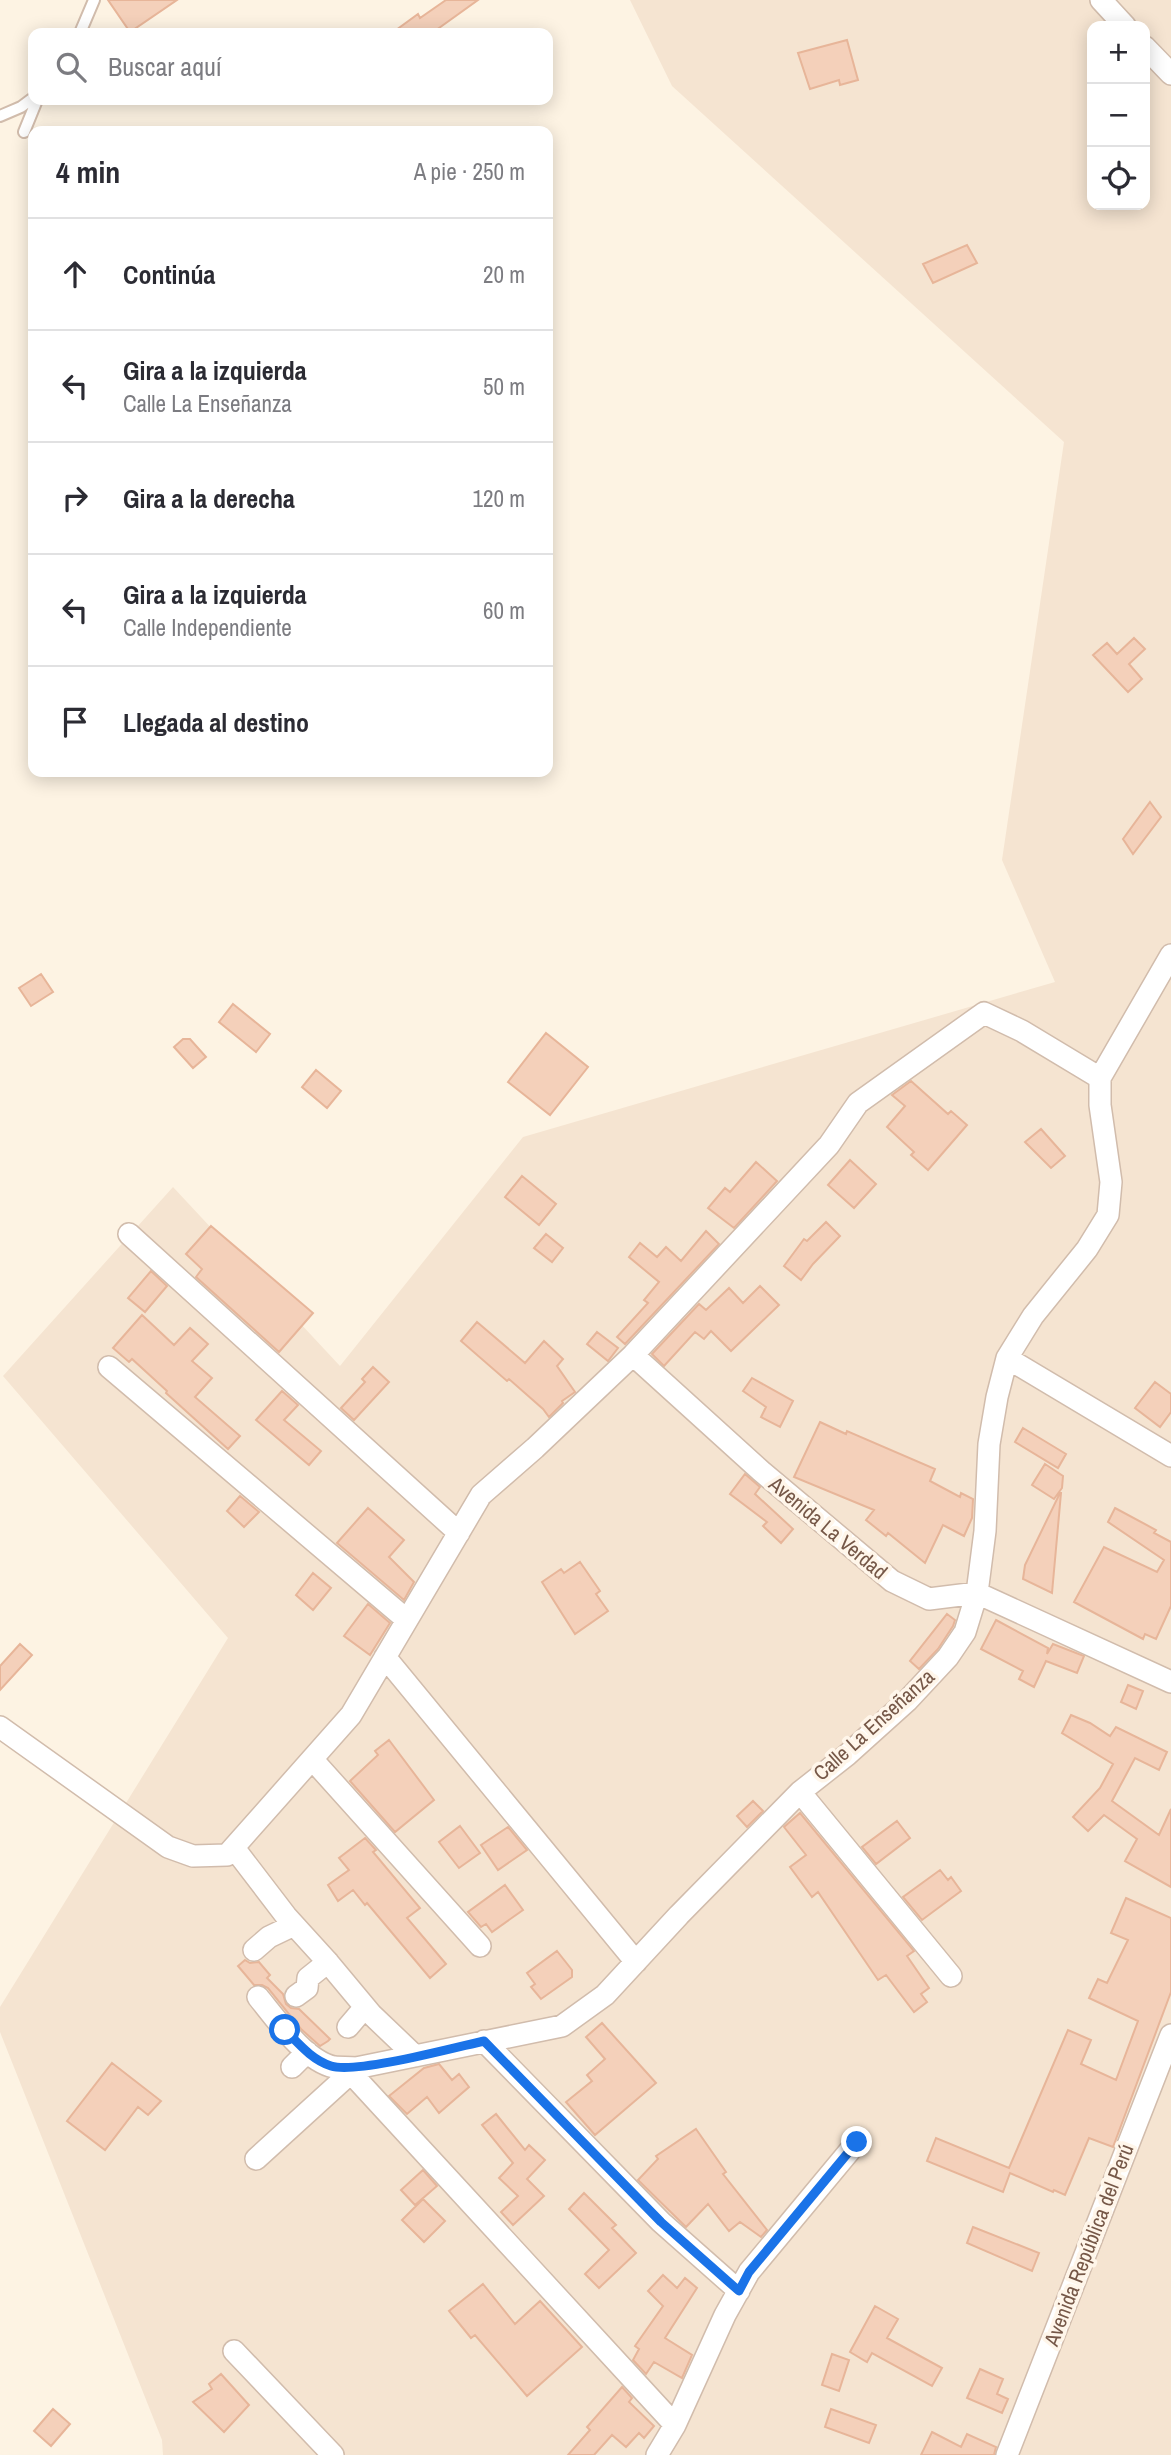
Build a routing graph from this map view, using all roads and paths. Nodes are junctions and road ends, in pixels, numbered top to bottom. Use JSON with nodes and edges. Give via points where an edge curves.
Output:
{"nodes":[{"id":1,"x":94,"y":0,"type":"edge"},
{"id":2,"x":1101,"y":0,"type":"edge"},
{"id":3,"x":1120,"y":21,"type":"edge"},
{"id":4,"x":82,"y":28,"type":"edge"},
{"id":5,"x":1150,"y":52,"type":"edge"},
{"id":6,"x":1171,"y":74,"type":"edge"},
{"id":7,"x":28,"y":103,"type":"edge"},
{"id":8,"x":33,"y":105,"type":"edge"},
{"id":9,"x":0,"y":116,"type":"edge"},
{"id":10,"x":24,"y":132,"type":"dead end"},
{"id":11,"x":1171,"y":955,"type":"edge"},
{"id":12,"x":1100,"y":1078,"type":"junction"},
{"id":13,"x":129,"y":1234,"type":"dead end"},
{"id":14,"x":633,"y":1355,"type":"junction"},
{"id":15,"x":1007,"y":1358,"type":"junction"},
{"id":16,"x":109,"y":1367,"type":"dead end"},
{"id":17,"x":1171,"y":1456,"type":"edge"},
{"id":18,"x":459,"y":1534,"type":"junction"},
{"id":19,"x":976,"y":1593,"type":"junction"},
{"id":20,"x":407,"y":1620,"type":"junction"},
{"id":21,"x":385,"y":1657,"type":"junction"},
{"id":22,"x":1171,"y":1682,"type":"edge"},
{"id":23,"x":0,"y":1727,"type":"edge"},
{"id":24,"x":312,"y":1759,"type":"junction"},
{"id":25,"x":800,"y":1792,"type":"junction"},
{"id":26,"x":234,"y":1848,"type":"junction"},
{"id":27,"x":294,"y":1925,"type":"junction"},
{"id":28,"x":480,"y":1946,"type":"dead end"},
{"id":29,"x":254,"y":1950,"type":"dead end"},
{"id":30,"x":328,"y":1962,"type":"junction"},
{"id":31,"x":636,"y":1962,"type":"junction"},
{"id":32,"x":951,"y":1976,"type":"dead end"},
{"id":33,"x":296,"y":1996,"type":"dead end"},
{"id":34,"x":258,"y":1997,"type":"dead end"},
{"id":35,"x":365,"y":2007,"type":"junction"},
{"id":36,"x":348,"y":2027,"type":"dead end"},
{"id":37,"x":1171,"y":2035,"type":"edge"},
{"id":38,"x":484,"y":2041,"type":"junction"},
{"id":39,"x":307,"y":2052,"type":"junction"},
{"id":40,"x":415,"y":2056,"type":"junction"},
{"id":41,"x":292,"y":2067,"type":"dead end"},
{"id":42,"x":353,"y":2070,"type":"junction"},
{"id":43,"x":857,"y":2142,"type":"dead end"},
{"id":44,"x":256,"y":2159,"type":"dead end"},
{"id":45,"x":739,"y":2291,"type":"junction"},
{"id":46,"x":234,"y":2351,"type":"dead end"},
{"id":47,"x":675,"y":2425,"type":"junction"},
{"id":48,"x":333,"y":2455,"type":"edge"},
{"id":49,"x":657,"y":2455,"type":"edge"},
{"id":50,"x":1007,"y":2455,"type":"edge"}],
"edges":[{"from":1,"to":4,"type":"lane"},
{"from":2,"to":3,"type":"street"},
{"from":5,"to":6,"type":"street"},
{"from":7,"to":9,"type":"lane"},
{"from":8,"to":10,"type":"lane"},
{"from":11,"to":12,"type":"street"},
{"from":12,"to":14,"type":"street","via":[[984,1013],[858,1103],[829,1145]]},
{"from":12,"to":15,"type":"street","name":"Calle La Enseñanza","via":[[1111,1182],[1108,1214]]},
{"from":13,"to":18,"type":"street"},
{"from":14,"to":18,"type":"street","via":[[481,1495]]},
{"from":14,"to":19,"type":"street","name":"Avenida La Verdad","via":[[892,1581],[929,1598]]},
{"from":15,"to":17,"type":"street"},
{"from":15,"to":19,"type":"street","name":"Calle La Enseñanza","via":[[989,1444],[985,1531]]},
{"from":16,"to":20,"type":"street"},
{"from":18,"to":20,"type":"street"},
{"from":19,"to":22,"type":"street"},
{"from":19,"to":25,"type":"street","name":"Calle La Enseñanza","via":[[965,1632],[948,1657],[897,1710]]},
{"from":20,"to":21,"type":"street"},
{"from":21,"to":24,"type":"street","via":[[351,1715]]},
{"from":21,"to":31,"type":"street"},
{"from":23,"to":26,"type":"street","via":[[168,1847],[193,1856],[227,1855]]},
{"from":24,"to":26,"type":"street"},
{"from":24,"to":28,"type":"street"},
{"from":25,"to":31,"type":"street","name":"Calle La Enseñanza"},
{"from":25,"to":32,"type":"street"},
{"from":26,"to":27,"type":"street"},
{"from":27,"to":29,"type":"street"},
{"from":27,"to":30,"type":"street"},
{"from":30,"to":33,"type":"street"},
{"from":30,"to":35,"type":"street"},
{"from":31,"to":38,"type":"street","name":"Calle La Enseñanza","via":[[605,1995],[562,2026]]},
{"from":34,"to":39,"type":"street"},
{"from":35,"to":36,"type":"street"},
{"from":35,"to":40,"type":"street"},
{"from":37,"to":50,"type":"street","name":"Avenida República del Perú"},
{"from":38,"to":40,"type":"street","name":"Calle La Enseñanza"},
{"from":38,"to":45,"type":"street","via":[[661,2222]]},
{"from":39,"to":41,"type":"street"},
{"from":39,"to":42,"type":"street","via":[[333,2067]]},
{"from":40,"to":42,"type":"street","name":"Calle La Enseñanza"},
{"from":42,"to":44,"type":"street"},
{"from":42,"to":47,"type":"street"},
{"from":43,"to":45,"type":"street","via":[[749,2272]]},
{"from":45,"to":47,"type":"street"},
{"from":46,"to":48,"type":"street"},
{"from":47,"to":49,"type":"street"}]}
